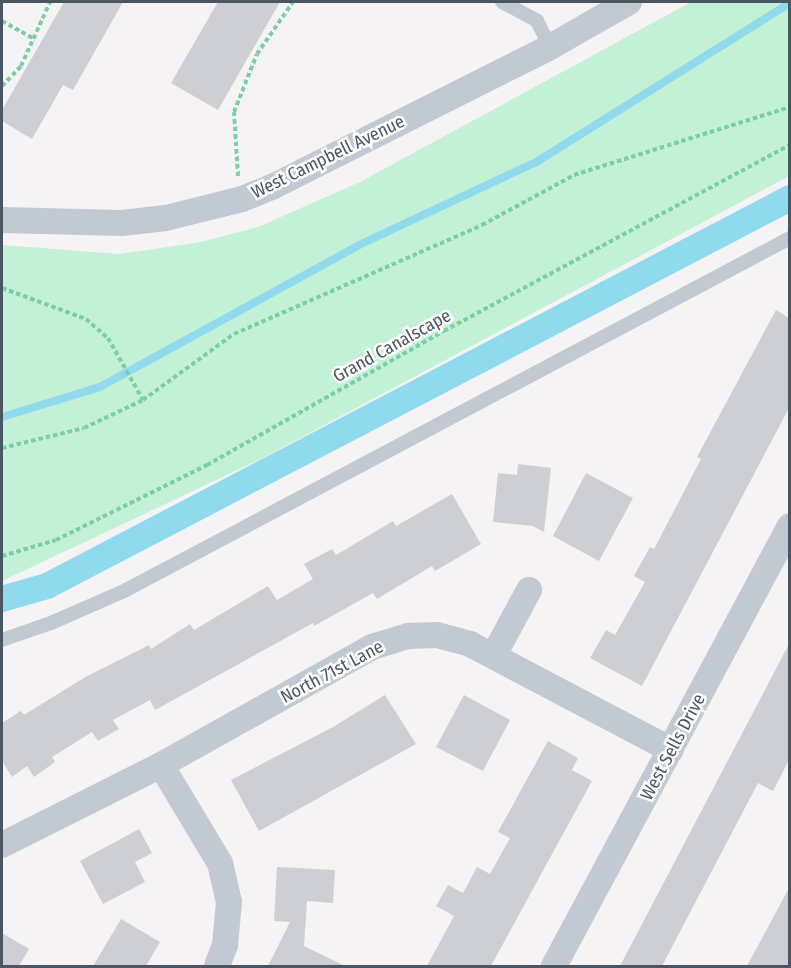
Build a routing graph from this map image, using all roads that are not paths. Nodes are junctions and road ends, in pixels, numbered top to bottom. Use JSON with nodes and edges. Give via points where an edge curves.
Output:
{"nodes":[{"id":1,"x":502,"y":2,"type":"edge"},
{"id":2,"x":629,"y":2,"type":"edge"},
{"id":3,"x":550,"y":47,"type":"junction"},
{"id":4,"x":2,"y":220,"type":"edge"},
{"id":5,"x":789,"y":238,"type":"edge"},
{"id":6,"x":789,"y":526,"type":"edge"},
{"id":7,"x":529,"y":590,"type":"dead end"},
{"id":8,"x":2,"y":640,"type":"edge"},
{"id":9,"x":495,"y":655,"type":"junction"},
{"id":10,"x":671,"y":750,"type":"junction"},
{"id":11,"x":161,"y":765,"type":"junction"},
{"id":12,"x":2,"y":845,"type":"edge"},
{"id":13,"x":217,"y":966,"type":"edge"},
{"id":14,"x":554,"y":966,"type":"edge"}],
"edges":[{"from":1,"to":3,"type":"lane","via":[[537,21]]},
{"from":2,"to":3,"type":"street","name":"West Campbell Avenue"},
{"from":3,"to":4,"type":"street","name":"West Campbell Avenue","via":[[272,188],[242,198],[166,218],[122,223]]},
{"from":5,"to":8,"type":"lane","via":[[126,590]]},
{"from":6,"to":10,"type":"street","name":"West Sells Drive"},
{"from":7,"to":9,"type":"street"},
{"from":9,"to":10,"type":"street","name":"North 71st Lane"},
{"from":9,"to":11,"type":"street","name":"North 71st Lane","via":[[437,636],[408,636],[372,646]]},
{"from":10,"to":14,"type":"street","name":"West Sells Drive"},
{"from":11,"to":12,"type":"street","name":"North 71st Lane"},
{"from":11,"to":13,"type":"street","via":[[220,863],[229,902],[225,945]]}]}
